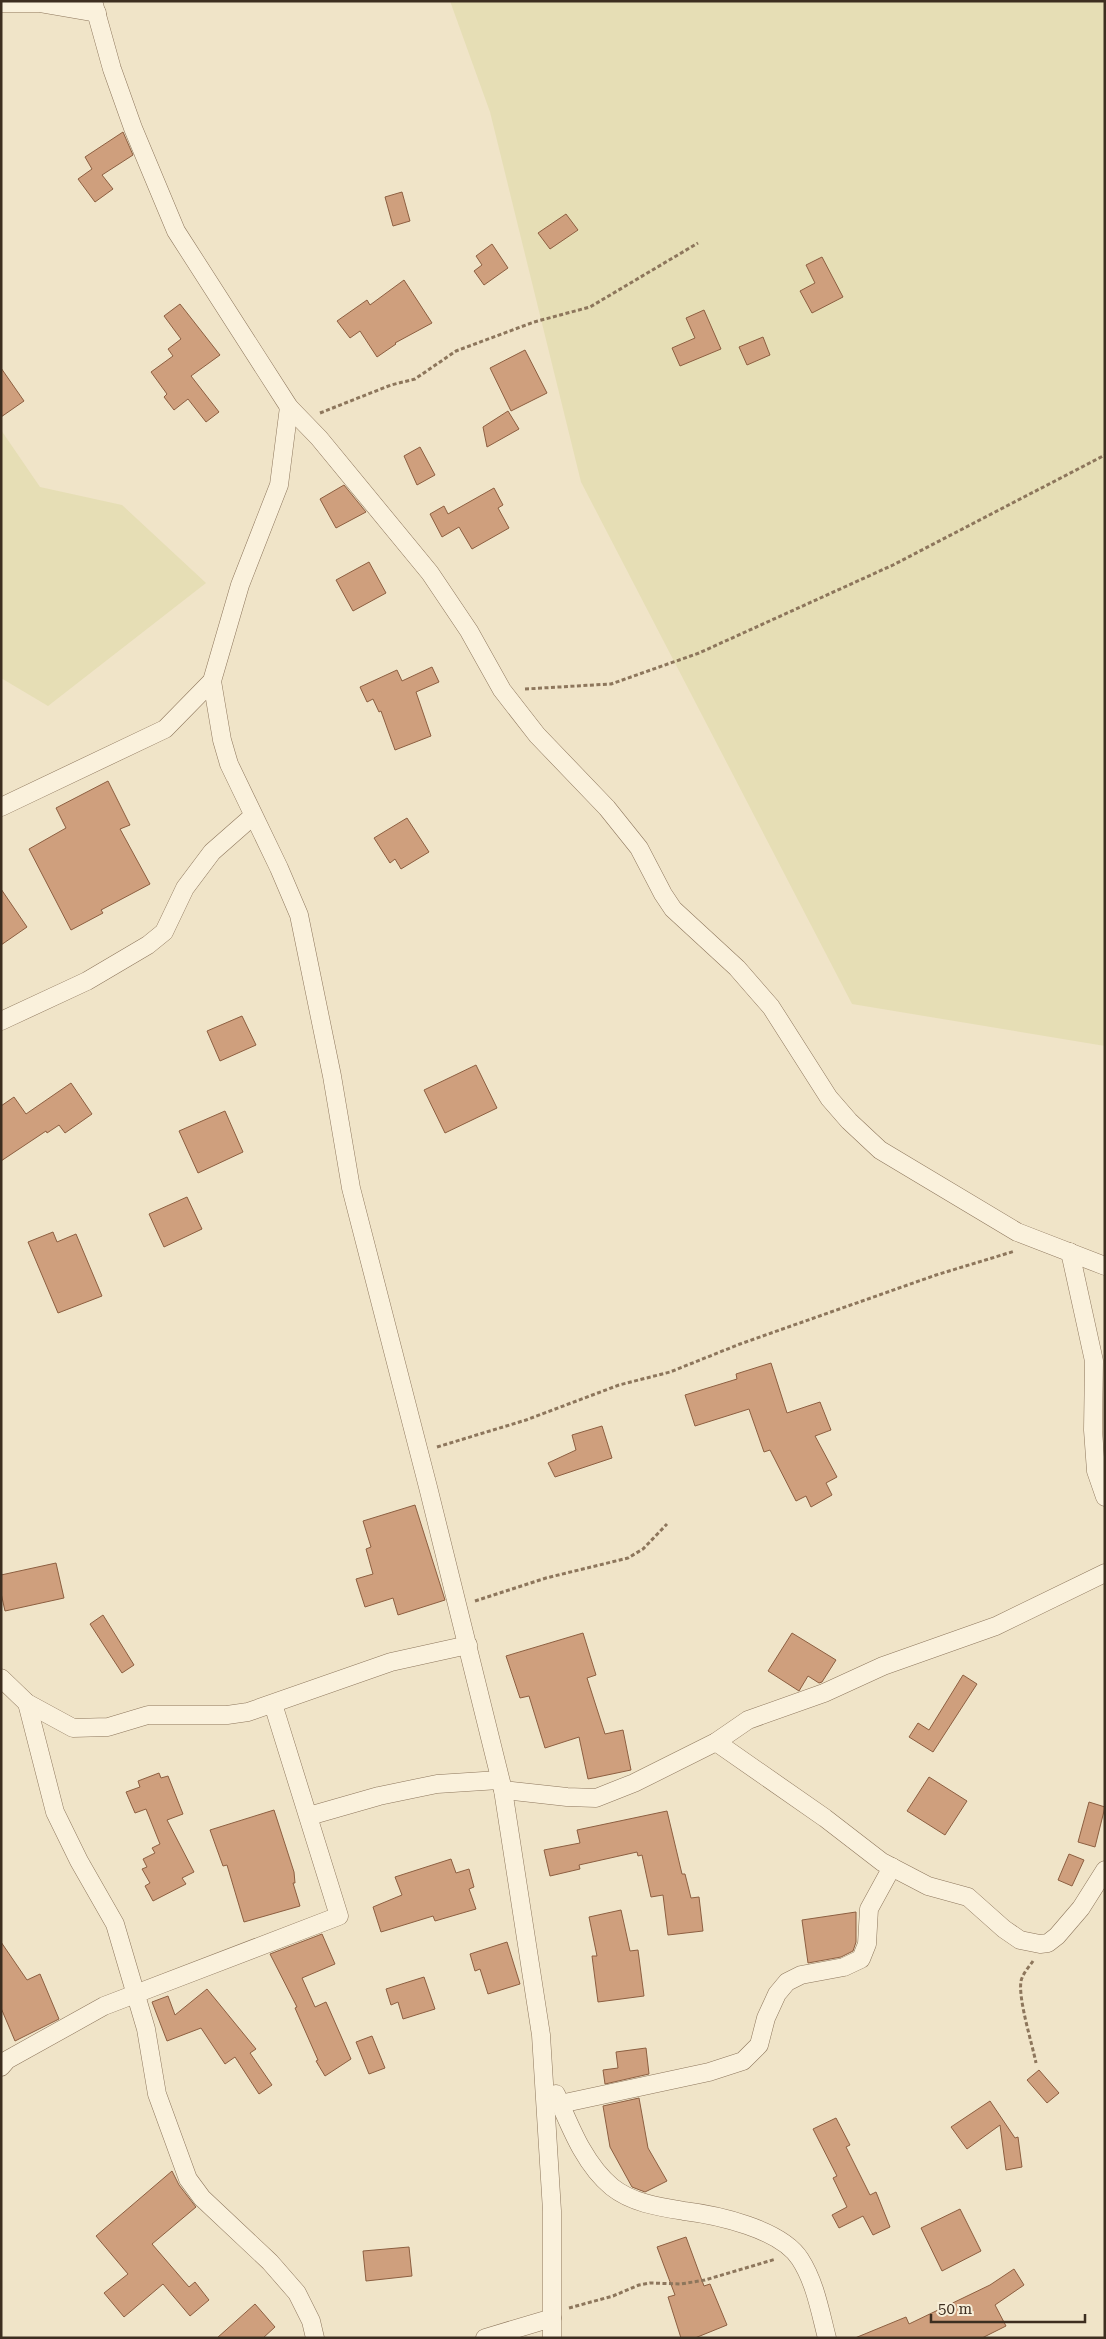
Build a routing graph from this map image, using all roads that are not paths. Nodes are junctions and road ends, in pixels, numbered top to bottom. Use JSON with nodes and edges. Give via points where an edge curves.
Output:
{"nodes":[{"id":1,"x":1,"y":3,"type":"edge"},
{"id":2,"x":95,"y":7,"type":"edge"},
{"id":3,"x":289,"y":407,"type":"junction"},
{"id":4,"x":212,"y":681,"type":"junction"},
{"id":5,"x":1,"y":807,"type":"edge"},
{"id":6,"x":253,"y":816,"type":"junction"},
{"id":7,"x":1,"y":1021,"type":"edge"},
{"id":8,"x":1070,"y":1252,"type":"junction"},
{"id":9,"x":1105,"y":1266,"type":"edge"},
{"id":10,"x":1105,"y":1498,"type":"edge"},
{"id":11,"x":1105,"y":1573,"type":"edge"},
{"id":12,"x":468,"y":1646,"type":"junction"},
{"id":13,"x":1,"y":1678,"type":"edge"},
{"id":14,"x":27,"y":1703,"type":"junction"},
{"id":15,"x":274,"y":1704,"type":"junction"},
{"id":16,"x":716,"y":1742,"type":"junction"},
{"id":17,"x":501,"y":1785,"type":"junction"},
{"id":18,"x":309,"y":1816,"type":"junction"},
{"id":19,"x":892,"y":1867,"type":"junction"},
{"id":20,"x":1105,"y":1870,"type":"edge"},
{"id":21,"x":136,"y":1993,"type":"junction"},
{"id":22,"x":543,"y":2064,"type":"junction"},
{"id":23,"x":1,"y":2067,"type":"edge"},
{"id":24,"x":560,"y":2104,"type":"junction"},
{"id":25,"x":552,"y":2315,"type":"junction"},
{"id":26,"x":315,"y":2338,"type":"edge"},
{"id":27,"x":485,"y":2338,"type":"edge"},
{"id":28,"x":552,"y":2338,"type":"edge"},
{"id":29,"x":827,"y":2338,"type":"edge"}],
"edges":[{"from":1,"to":2,"type":"street"},
{"from":2,"to":3,"type":"street","via":[[132,128],[176,231]]},
{"from":3,"to":4,"type":"street","via":[[279,485],[240,585]]},
{"from":3,"to":8,"type":"street","via":[[356,482],[430,574],[469,631],[502,690],[537,735],[607,808],[633,842],[673,909],[737,968],[771,1007],[829,1098],[849,1122],[880,1150],[1017,1232]]},
{"from":4,"to":5,"type":"street","via":[[165,729]]},
{"from":4,"to":6,"type":"street","via":[[229,764]]},
{"from":6,"to":7,"type":"street","via":[[212,852],[186,888],[164,932],[148,945],[79,985]]},
{"from":6,"to":12,"type":"street","via":[[299,916],[351,1188]]},
{"from":8,"to":9,"type":"street"},
{"from":8,"to":10,"type":"street","via":[[1094,1361],[1096,1471]]},
{"from":11,"to":16,"type":"street","via":[[996,1626],[883,1666],[824,1693],[748,1720]]},
{"from":12,"to":15,"type":"street","via":[[391,1662]]},
{"from":12,"to":17,"type":"street"},
{"from":13,"to":14,"type":"street"},
{"from":14,"to":15,"type":"street","via":[[73,1728],[108,1727],[148,1715],[227,1715]]},
{"from":14,"to":21,"type":"street","via":[[55,1812],[78,1861],[115,1924]]},
{"from":15,"to":18,"type":"street"},
{"from":16,"to":17,"type":"street","via":[[634,1784],[596,1798],[567,1797]]},
{"from":16,"to":19,"type":"street"},
{"from":17,"to":18,"type":"street","via":[[437,1784]]},
{"from":17,"to":22,"type":"street"},
{"from":18,"to":21,"type":"street","via":[[339,1916]]},
{"from":19,"to":20,"type":"street","via":[[928,1886],[968,1896],[1020,1940],[1040,1944],[1057,1936],[1081,1908]]},
{"from":19,"to":24,"type":"street","via":[[869,1909],[867,1944],[861,1959],[844,1967],[801,1975],[787,1982],[777,1994],[766,2018],[759,2045],[743,2061],[700,2074]]},
{"from":21,"to":23,"type":"street","via":[[104,2006],[7,2060]]},
{"from":21,"to":26,"type":"street","via":[[158,2094],[188,2179],[202,2198],[270,2262],[297,2293],[311,2320]]},
{"from":22,"to":24,"type":"street"},
{"from":22,"to":25,"type":"street","via":[[552,2211]]},
{"from":24,"to":29,"type":"street","via":[[594,2168],[614,2189],[636,2200],[664,2208],[708,2214],[783,2241],[796,2253],[814,2288]]},
{"from":25,"to":27,"type":"street"},
{"from":25,"to":28,"type":"street"}]}
